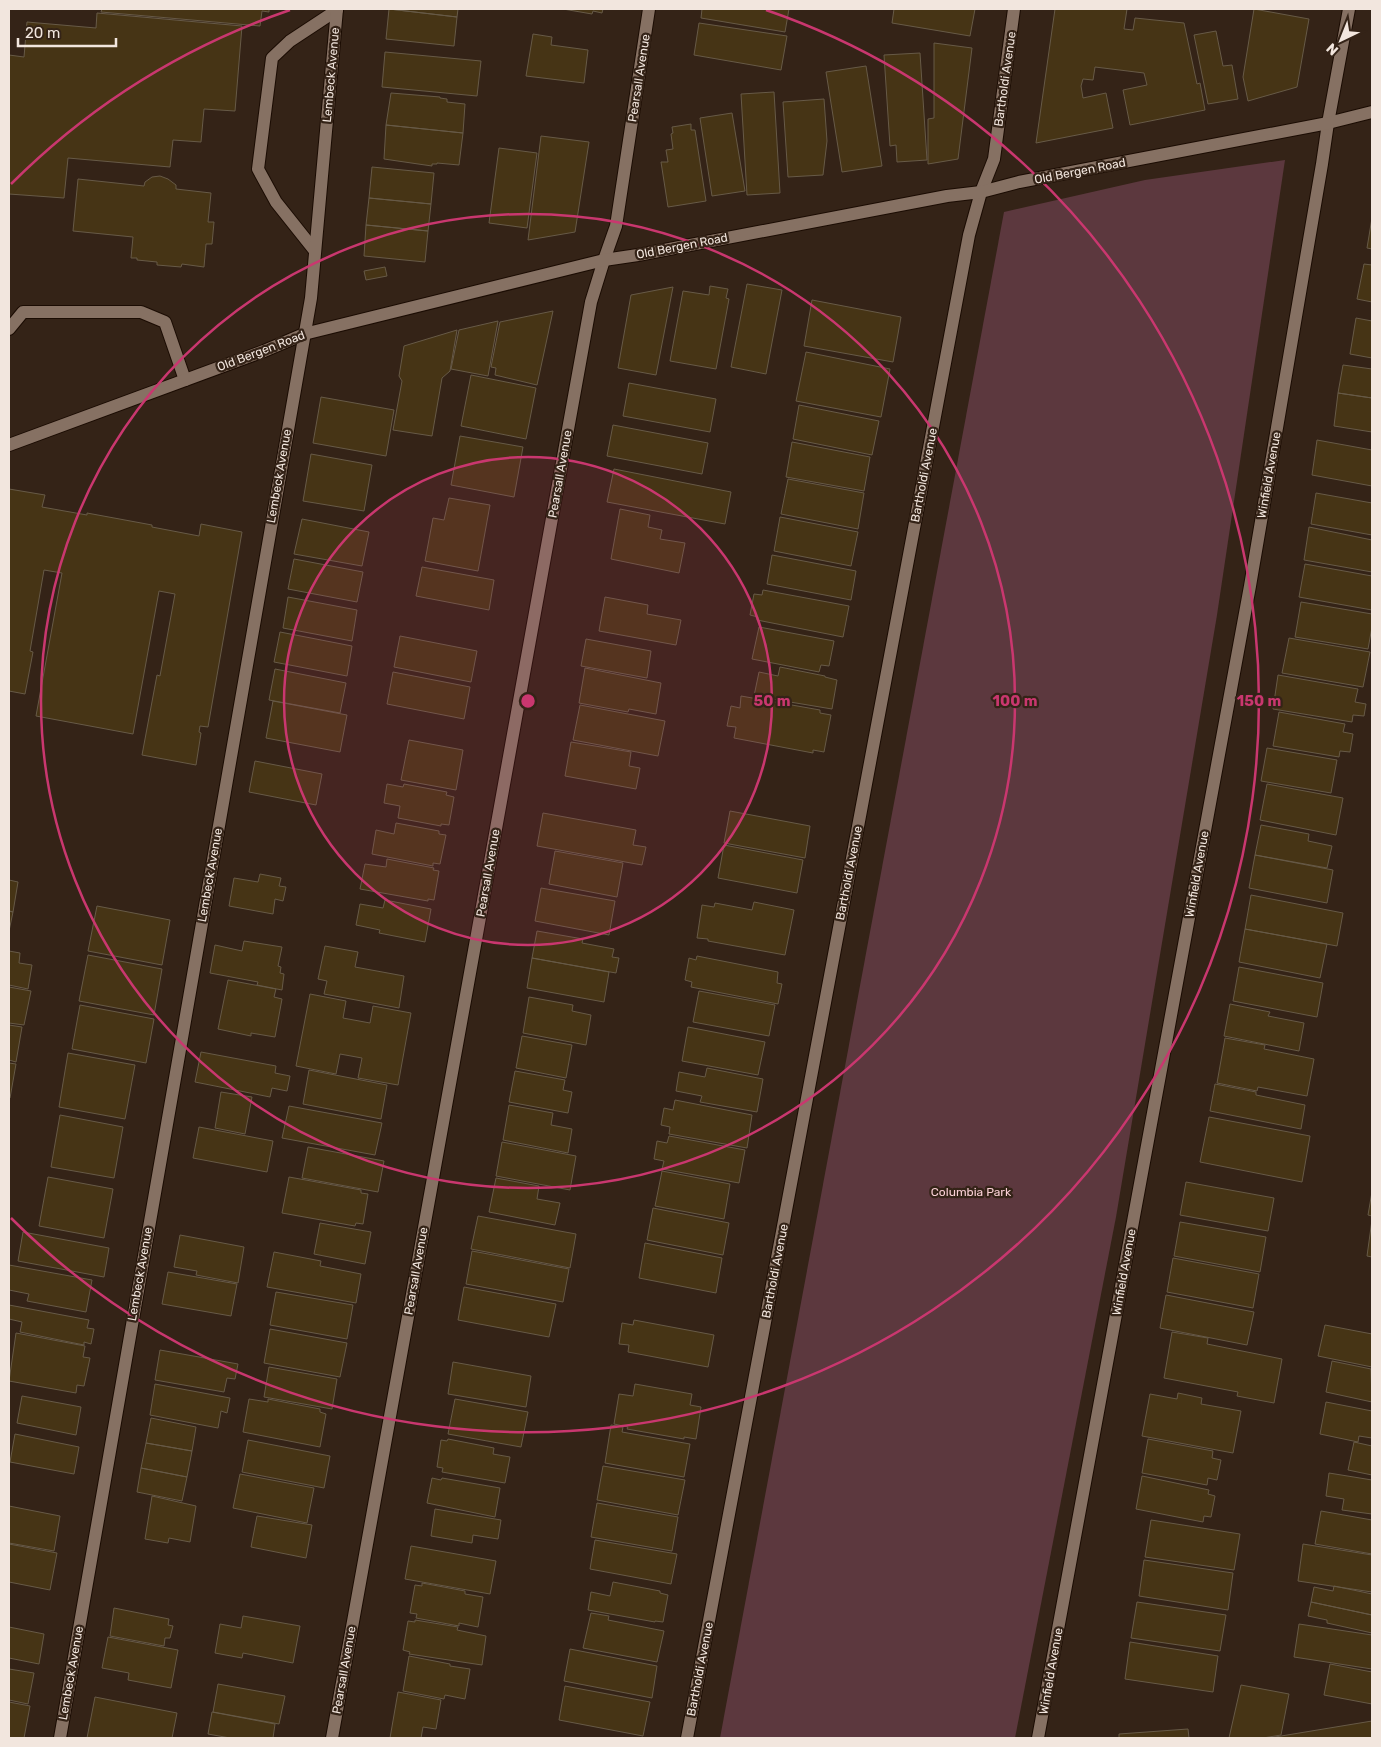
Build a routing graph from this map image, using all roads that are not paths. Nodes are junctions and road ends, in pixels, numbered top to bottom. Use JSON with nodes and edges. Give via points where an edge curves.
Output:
{"nodes":[{"id":1,"x":649,"y":9,"type":"edge"},
{"id":2,"x":1014,"y":9,"type":"edge"},
{"id":3,"x":1349,"y":9,"type":"edge"},
{"id":4,"x":337,"y":10,"type":"edge"},
{"id":5,"x":1372,"y":112,"type":"edge"},
{"id":6,"x":1328,"y":123,"type":"junction"},
{"id":7,"x":981,"y":192,"type":"junction"},
{"id":8,"x":315,"y":251,"type":"junction"},
{"id":9,"x":604,"y":260,"type":"junction"},
{"id":10,"x":9,"y":329,"type":"edge"},
{"id":11,"x":304,"y":334,"type":"junction"},
{"id":12,"x":185,"y":380,"type":"junction"},
{"id":13,"x":10,"y":440,"type":"edge"},
{"id":14,"x":60,"y":1738,"type":"edge"},
{"id":15,"x":332,"y":1738,"type":"edge"},
{"id":16,"x":687,"y":1738,"type":"edge"},
{"id":17,"x":1038,"y":1738,"type":"edge"}],
"edges":[{"from":1,"to":9,"type":"street","name":"Pearsall Avenue","via":[[616,226]]},
{"from":2,"to":7,"type":"street","name":"Bartholdi Avenue","via":[[994,159]]},
{"from":3,"to":6,"type":"street","name":"Winfield Avenue"},
{"from":4,"to":8,"type":"street","name":"Lembeck Avenue"},
{"from":4,"to":8,"type":"street","via":[[290,41],[272,58],[258,169],[276,202]]},
{"from":5,"to":6,"type":"street","name":"Old Bergen Road"},
{"from":6,"to":7,"type":"street","name":"Old Bergen Road"},
{"from":6,"to":17,"type":"street","name":"Winfield Avenue","via":[[1250,586]]},
{"from":7,"to":9,"type":"street","name":"Old Bergen Road"},
{"from":7,"to":16,"type":"street","name":"Bartholdi Avenue","via":[[967,245]]},
{"from":8,"to":11,"type":"street","name":"Lembeck Avenue"},
{"from":9,"to":11,"type":"street","name":"Old Bergen Road"},
{"from":9,"to":15,"type":"street","name":"Pearsall Avenue","via":[[591,302]]},
{"from":10,"to":12,"type":"street","via":[[23,312],[141,312],[164,322]]},
{"from":11,"to":12,"type":"street","name":"Old Bergen Road"},
{"from":11,"to":14,"type":"street","name":"Lembeck Avenue"},
{"from":12,"to":13,"type":"street","name":"Old Bergen Road"}]}
